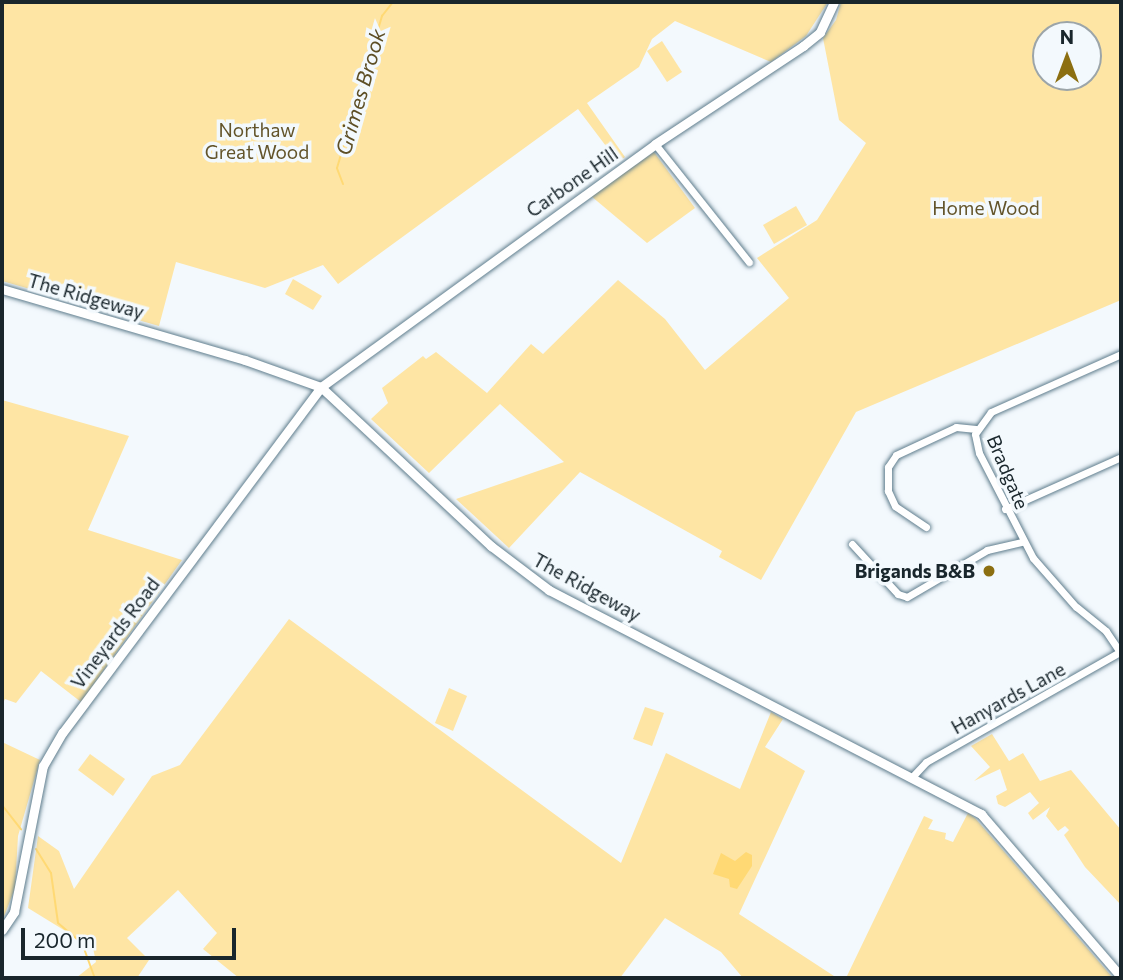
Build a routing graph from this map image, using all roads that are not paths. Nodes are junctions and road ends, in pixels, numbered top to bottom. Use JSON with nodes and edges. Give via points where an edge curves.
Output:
{"nodes":[{"id":1,"x":834,"y":2,"type":"edge"},
{"id":2,"x":655,"y":144,"type":"junction"},
{"id":3,"x":749,"y":262,"type":"dead end"},
{"id":4,"x":2,"y":289,"type":"edge"},
{"id":5,"x":1121,"y":354,"type":"edge"},
{"id":6,"x":321,"y":387,"type":"junction"},
{"id":7,"x":976,"y":429,"type":"junction"},
{"id":8,"x":1121,"y":457,"type":"edge"},
{"id":9,"x":1005,"y":509,"type":"junction"},
{"id":10,"x":926,"y":527,"type":"dead end"},
{"id":11,"x":1022,"y":542,"type":"junction"},
{"id":12,"x":852,"y":544,"type":"dead end"},
{"id":13,"x":1121,"y":652,"type":"edge"},
{"id":14,"x":913,"y":776,"type":"junction"},
{"id":15,"x":2,"y":930,"type":"edge"},
{"id":16,"x":1121,"y":977,"type":"edge"}],
"edges":[{"from":1,"to":2,"type":"street","name":"Carbone Hill","via":[[820,32],[803,46]]},
{"from":2,"to":3,"type":"street"},
{"from":2,"to":6,"type":"street","name":"Carbone Hill","via":[[396,328]]},
{"from":4,"to":6,"type":"street","name":"The Ridgeway"},
{"from":5,"to":7,"type":"street","name":"Bradgate","via":[[991,412]]},
{"from":6,"to":14,"type":"street","name":"The Ridgeway","via":[[491,546],[537,582]]},
{"from":6,"to":15,"type":"street","name":"Vineyards Road","via":[[43,766],[13,912]]},
{"from":7,"to":9,"type":"street","name":"Bradgate","via":[[976,446]]},
{"from":7,"to":10,"type":"street","via":[[956,427],[897,455],[888,467],[888,491],[895,506]]},
{"from":8,"to":9,"type":"street"},
{"from":9,"to":11,"type":"street","name":"Bradgate"},
{"from":11,"to":12,"type":"street","via":[[987,550],[907,597],[898,594]]},
{"from":11,"to":13,"type":"street","name":"Bradgate","via":[[1042,570],[1100,625]]},
{"from":13,"to":14,"type":"street","name":"Hanyards Lane","via":[[926,762]]},
{"from":14,"to":16,"type":"street","name":"The Ridgeway","via":[[981,814]]}]}
